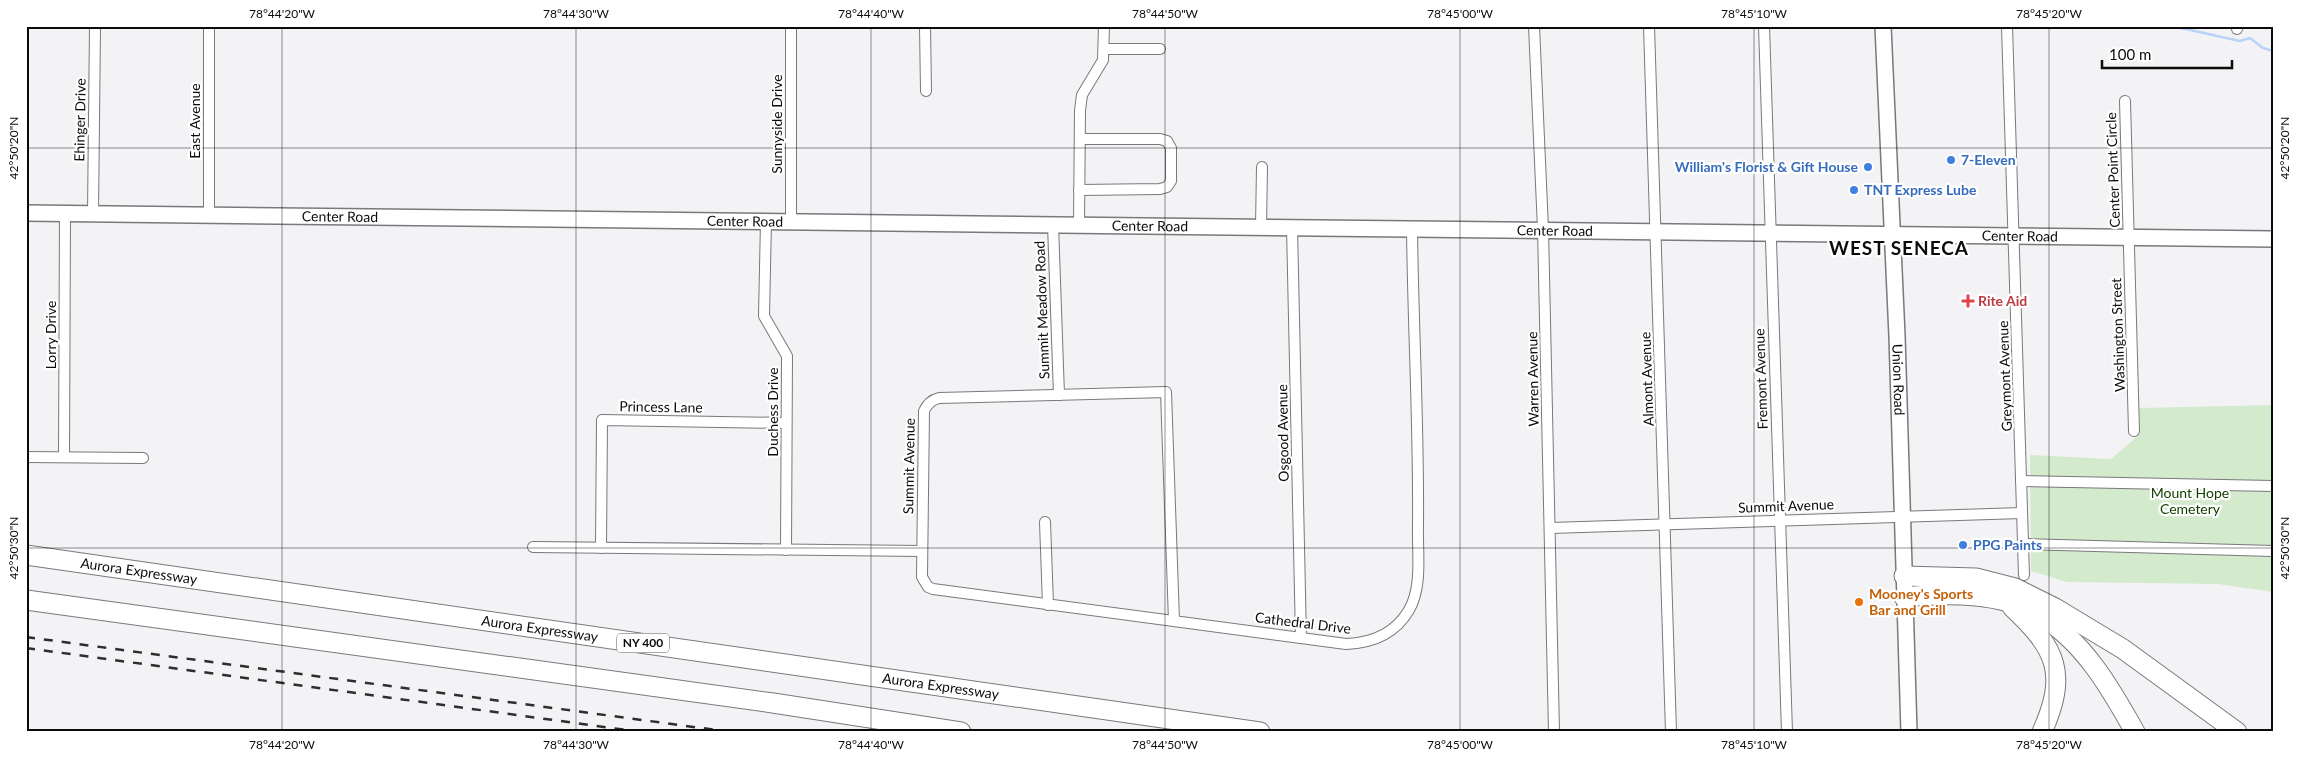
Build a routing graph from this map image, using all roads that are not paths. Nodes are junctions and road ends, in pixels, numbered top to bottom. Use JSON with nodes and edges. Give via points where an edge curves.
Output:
{"nodes":[{"id":1,"x":95,"y":26,"type":"edge"},
{"id":2,"x":209,"y":26,"type":"edge"},
{"id":3,"x":791,"y":26,"type":"edge"},
{"id":4,"x":925,"y":26,"type":"edge"},
{"id":5,"x":1104,"y":26,"type":"edge"},
{"id":6,"x":1534,"y":26,"type":"edge"},
{"id":7,"x":1649,"y":26,"type":"edge"},
{"id":8,"x":1764,"y":26,"type":"edge"},
{"id":9,"x":1883,"y":26,"type":"edge"},
{"id":10,"x":2007,"y":26,"type":"edge"},
{"id":11,"x":1160,"y":49,"type":"dead end"},
{"id":12,"x":1104,"y":50,"type":"junction"},
{"id":13,"x":926,"y":91,"type":"dead end"},
{"id":14,"x":2125,"y":101,"type":"dead end"},
{"id":15,"x":1080,"y":139,"type":"junction"},
{"id":16,"x":1262,"y":167,"type":"dead end"},
{"id":17,"x":1079,"y":190,"type":"junction"},
{"id":18,"x":26,"y":213,"type":"edge"},
{"id":19,"x":65,"y":214,"type":"junction"},
{"id":20,"x":93,"y":214,"type":"junction"},
{"id":21,"x":209,"y":216,"type":"junction"},
{"id":22,"x":766,"y":221,"type":"junction"},
{"id":23,"x":791,"y":222,"type":"junction"},
{"id":24,"x":1053,"y":224,"type":"junction"},
{"id":25,"x":1078,"y":225,"type":"junction"},
{"id":26,"x":1261,"y":227,"type":"junction"},
{"id":27,"x":1292,"y":227,"type":"junction"},
{"id":28,"x":1412,"y":228,"type":"junction"},
{"id":29,"x":1543,"y":229,"type":"junction"},
{"id":30,"x":1655,"y":231,"type":"junction"},
{"id":31,"x":1771,"y":233,"type":"junction"},
{"id":32,"x":1891,"y":234,"type":"junction"},
{"id":33,"x":2013,"y":236,"type":"junction"},
{"id":34,"x":2129,"y":237,"type":"junction"},
{"id":35,"x":2273,"y":239,"type":"edge"},
{"id":36,"x":1059,"y":395,"type":"junction"},
{"id":37,"x":786,"y":423,"type":"junction"},
{"id":38,"x":2134,"y":431,"type":"dead end"},
{"id":39,"x":26,"y":456,"type":"edge"},
{"id":40,"x":64,"y":457,"type":"junction"},
{"id":41,"x":143,"y":458,"type":"dead end"},
{"id":42,"x":2021,"y":481,"type":"junction"},
{"id":43,"x":2273,"y":486,"type":"edge"},
{"id":44,"x":2022,"y":513,"type":"junction"},
{"id":45,"x":1901,"y":516,"type":"junction"},
{"id":46,"x":1779,"y":519,"type":"junction"},
{"id":47,"x":1045,"y":522,"type":"dead end"},
{"id":48,"x":1665,"y":524,"type":"junction"},
{"id":49,"x":1550,"y":528,"type":"junction"},
{"id":50,"x":2023,"y":544,"type":"junction"},
{"id":51,"x":533,"y":547,"type":"dead end"},
{"id":52,"x":601,"y":548,"type":"junction"},
{"id":53,"x":786,"y":550,"type":"junction"},
{"id":54,"x":2273,"y":551,"type":"edge"},
{"id":55,"x":922,"y":552,"type":"junction"},
{"id":56,"x":26,"y":555,"type":"edge"},
{"id":57,"x":2024,"y":574,"type":"dead end"},
{"id":58,"x":1904,"y":576,"type":"junction"},
{"id":59,"x":1904,"y":596,"type":"junction"},
{"id":60,"x":26,"y":600,"type":"edge"},
{"id":61,"x":2008,"y":603,"type":"junction"},
{"id":62,"x":1048,"y":605,"type":"junction"},
{"id":63,"x":2055,"y":608,"type":"junction"},
{"id":64,"x":1174,"y":622,"type":"junction"},
{"id":65,"x":1301,"y":638,"type":"junction"},
{"id":66,"x":961,"y":732,"type":"edge"},
{"id":67,"x":1260,"y":732,"type":"edge"},
{"id":68,"x":1554,"y":732,"type":"edge"},
{"id":69,"x":1671,"y":732,"type":"edge"},
{"id":70,"x":1787,"y":732,"type":"edge"},
{"id":71,"x":1909,"y":732,"type":"edge"},
{"id":72,"x":2042,"y":732,"type":"edge"},
{"id":73,"x":2135,"y":732,"type":"edge"},
{"id":74,"x":2148,"y":732,"type":"edge"},
{"id":75,"x":2237,"y":732,"type":"edge"}],
"edges":[{"from":1,"to":20,"type":"street","name":"Ehinger Drive"},
{"from":2,"to":21,"type":"street","name":"East Avenue"},
{"from":3,"to":23,"type":"street","name":"Sunnyside Drive"},
{"from":4,"to":13,"type":"street"},
{"from":5,"to":12,"type":"street"},
{"from":6,"to":29,"type":"street","name":"Warren Avenue"},
{"from":7,"to":30,"type":"street","name":"Almont Avenue"},
{"from":8,"to":31,"type":"street","name":"Fremont Avenue"},
{"from":9,"to":32,"type":"main road","name":"Union Road"},
{"from":10,"to":33,"type":"street","name":"Greymont Avenue"},
{"from":11,"to":12,"type":"street"},
{"from":12,"to":15,"type":"street","via":[[1103,60],[1082,96]]},
{"from":14,"to":34,"type":"street","name":"Center Point Circle"},
{"from":15,"to":17,"type":"street"},
{"from":15,"to":17,"type":"street","via":[[1167,141],[1171,148],[1171,181],[1160,189]]},
{"from":16,"to":26,"type":"street"},
{"from":17,"to":25,"type":"street"},
{"from":18,"to":19,"type":"main road","name":"Center Road"},
{"from":19,"to":20,"type":"main road","name":"Center Road"},
{"from":19,"to":40,"type":"street","name":"Lorry Drive"},
{"from":20,"to":21,"type":"main road","name":"Center Road"},
{"from":21,"to":22,"type":"main road","name":"Center Road"},
{"from":22,"to":23,"type":"main road","name":"Center Road"},
{"from":22,"to":37,"type":"street","name":"Duchess Drive","via":[[764,316],[787,356]]},
{"from":23,"to":24,"type":"main road","name":"Center Road"},
{"from":24,"to":25,"type":"main road","name":"Center Road"},
{"from":24,"to":36,"type":"street","name":"Summit Meadow Road"},
{"from":25,"to":26,"type":"main road","name":"Center Road"},
{"from":26,"to":27,"type":"main road","name":"Center Road"},
{"from":27,"to":28,"type":"main road","name":"Center Road"},
{"from":27,"to":65,"type":"street","name":"Osgood Avenue"},
{"from":28,"to":29,"type":"main road","name":"Center Road"},
{"from":28,"to":65,"type":"street","name":"Cathedral Drive","via":[[1418,485],[1414,599],[1394,629],[1368,642],[1346,644]]},
{"from":29,"to":30,"type":"main road","name":"Center Road"},
{"from":29,"to":49,"type":"street","name":"Warren Avenue"},
{"from":30,"to":31,"type":"main road","name":"Center Road"},
{"from":30,"to":48,"type":"street","name":"Almont Avenue"},
{"from":31,"to":32,"type":"main road","name":"Center Road"},
{"from":31,"to":46,"type":"street","name":"Fremont Avenue"},
{"from":32,"to":33,"type":"main road","name":"Center Road"},
{"from":32,"to":45,"type":"main road","name":"Union Road"},
{"from":33,"to":34,"type":"main road","name":"Center Road"},
{"from":33,"to":42,"type":"street","name":"Greymont Avenue"},
{"from":34,"to":35,"type":"main road","name":"Center Road"},
{"from":34,"to":38,"type":"street","name":"Washington Street"},
{"from":36,"to":55,"type":"street","name":"Summit Avenue","via":[[939,398],[926,406]]},
{"from":36,"to":64,"type":"street","name":"Summit Avenue","via":[[1166,392]]},
{"from":37,"to":52,"type":"street","name":"Princess Lane","via":[[602,420]]},
{"from":37,"to":53,"type":"street","name":"Duchess Drive"},
{"from":39,"to":40,"type":"street"},
{"from":40,"to":41,"type":"street"},
{"from":42,"to":43,"type":"street"},
{"from":42,"to":44,"type":"street","name":"Greymont Avenue"},
{"from":44,"to":45,"type":"street","name":"Summit Avenue"},
{"from":44,"to":50,"type":"street","name":"Greymont Avenue"},
{"from":45,"to":46,"type":"street","name":"Summit Avenue"},
{"from":45,"to":58,"type":"main road","name":"Union Road"},
{"from":46,"to":48,"type":"street","name":"Summit Avenue"},
{"from":46,"to":70,"type":"street","name":"Fremont Avenue"},
{"from":47,"to":62,"type":"street"},
{"from":48,"to":49,"type":"street","name":"Summit Avenue"},
{"from":48,"to":69,"type":"street","name":"Almont Avenue"},
{"from":49,"to":68,"type":"street","name":"Warren Avenue"},
{"from":50,"to":54,"type":"street"},
{"from":50,"to":57,"type":"street","name":"Greymont Avenue"},
{"from":51,"to":52,"type":"street"},
{"from":52,"to":53,"type":"street"},
{"from":53,"to":55,"type":"street"},
{"from":55,"to":62,"type":"street","name":"Cathedral Drive","via":[[922,576],[928,587]]},
{"from":56,"to":67,"type":"highway","name":"Aurora Expressway","number":"NY 400"},
{"from":58,"to":59,"type":"main road","name":"Union Road"},
{"from":58,"to":63,"type":"highway","via":[[1976,578],[2015,588]]},
{"from":59,"to":61,"type":"highway","via":[[1972,595]]},
{"from":59,"to":71,"type":"main road","name":"Union Road"},
{"from":60,"to":66,"type":"highway"},
{"from":61,"to":72,"type":"highway","via":[[2046,643],[2054,658],[2053,707]]},
{"from":61,"to":73,"type":"highway","via":[[2039,614],[2065,635],[2098,671]]},
{"from":62,"to":64,"type":"street","name":"Cathedral Drive"},
{"from":63,"to":74,"type":"highway","via":[[2088,641]]},
{"from":63,"to":75,"type":"highway","via":[[2123,649]]},
{"from":64,"to":65,"type":"street","name":"Cathedral Drive"}]}
